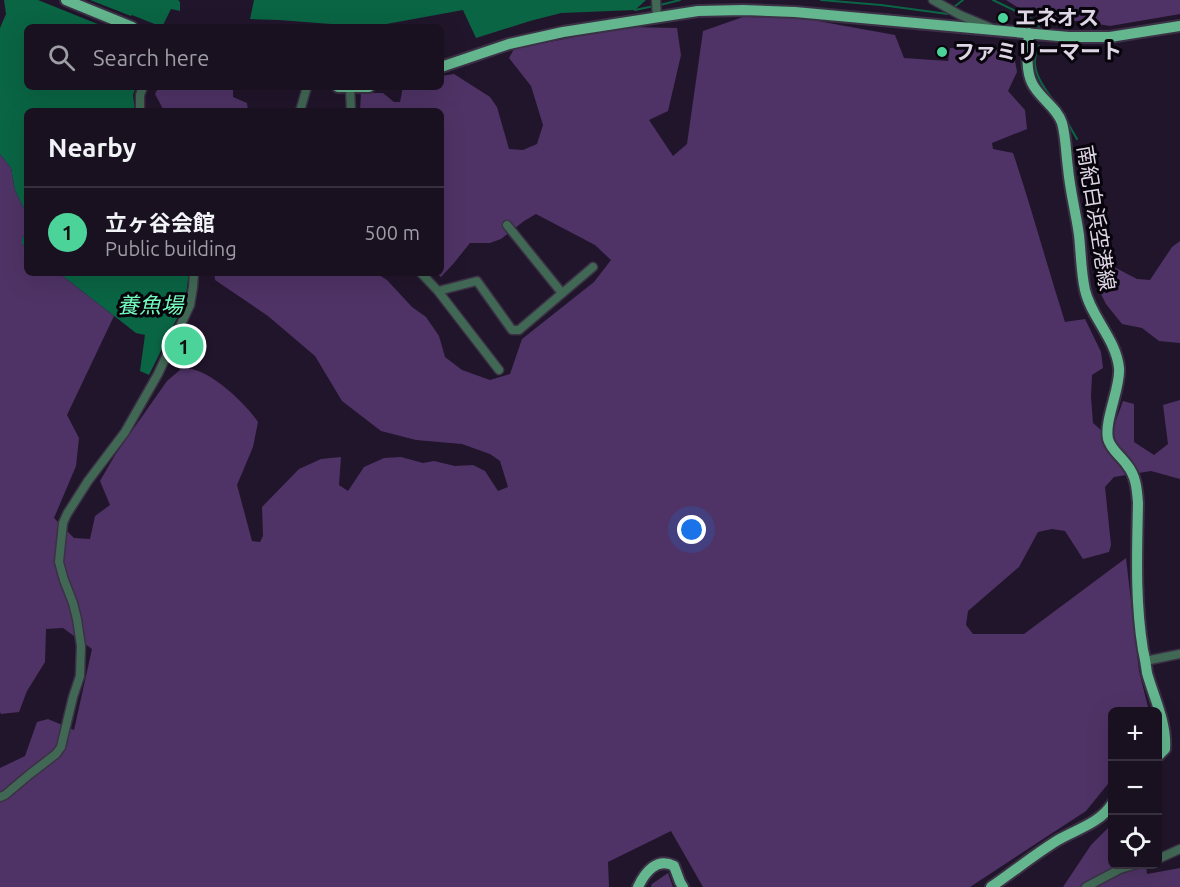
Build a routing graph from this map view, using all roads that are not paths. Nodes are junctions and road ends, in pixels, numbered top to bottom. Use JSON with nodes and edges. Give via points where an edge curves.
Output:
{"nodes":[{"id":1,"x":66,"y":0,"type":"edge"},
{"id":2,"x":656,"y":0,"type":"edge"},
{"id":3,"x":933,"y":0,"type":"edge"},
{"id":4,"x":656,"y":14,"type":"junction"},
{"id":5,"x":125,"y":24,"type":"edge"},
{"id":6,"x":1180,"y":26,"type":"edge"},
{"id":7,"x":997,"y":30,"type":"junction"},
{"id":8,"x":1029,"y":33,"type":"junction"},
{"id":9,"x":444,"y":66,"type":"edge"},
{"id":10,"x":142,"y":90,"type":"edge"},
{"id":11,"x":306,"y":90,"type":"edge"},
{"id":12,"x":350,"y":90,"type":"edge"},
{"id":13,"x":140,"y":108,"type":"edge"},
{"id":14,"x":301,"y":108,"type":"edge"},
{"id":15,"x":351,"y":108,"type":"edge"},
{"id":16,"x":507,"y":225,"type":"dead end"},
{"id":17,"x":593,"y":267,"type":"dead end"},
{"id":18,"x":194,"y":276,"type":"edge"},
{"id":19,"x":424,"y":276,"type":"edge"},
{"id":20,"x":438,"y":291,"type":"junction"},
{"id":21,"x":562,"y":293,"type":"junction"},
{"id":22,"x":500,"y":370,"type":"dead end"},
{"id":23,"x":1180,"y":654,"type":"edge"},
{"id":24,"x":1145,"y":662,"type":"junction"},
{"id":25,"x":1158,"y":707,"type":"edge"},
{"id":26,"x":1162,"y":722,"type":"edge"},
{"id":27,"x":1162,"y":752,"type":"edge"},
{"id":28,"x":0,"y":797,"type":"edge"},
{"id":29,"x":1108,"y":811,"type":"edge"},
{"id":30,"x":1180,"y":849,"type":"edge"},
{"id":31,"x":1162,"y":857,"type":"edge"},
{"id":32,"x":1120,"y":869,"type":"edge"},
{"id":33,"x":638,"y":887,"type":"edge"},
{"id":34,"x":683,"y":887,"type":"edge"},
{"id":35,"x":991,"y":887,"type":"edge"},
{"id":36,"x":1086,"y":887,"type":"edge"}],
"edges":[{"from":1,"to":5,"type":"main road"},
{"from":2,"to":4,"type":"street"},
{"from":3,"to":7,"type":"street"},
{"from":4,"to":7,"type":"main road","via":[[795,12]]},
{"from":4,"to":9,"type":"main road","via":[[509,44]]},
{"from":6,"to":8,"type":"main road","via":[[1110,37]]},
{"from":7,"to":8,"type":"main road"},
{"from":8,"to":24,"type":"main road","name":"南紀白浜空港線","via":[[1032,83],[1061,122],[1084,287],[1120,370],[1108,438],[1135,478],[1137,490],[1136,585]]},
{"from":10,"to":13,"type":"street"},
{"from":11,"to":14,"type":"street"},
{"from":12,"to":15,"type":"street"},
{"from":16,"to":21,"type":"street"},
{"from":17,"to":21,"type":"street"},
{"from":18,"to":28,"type":"street","via":[[190,305],[158,374],[125,432],[63,523],[59,562],[74,603],[81,646],[80,676],[61,747]]},
{"from":19,"to":20,"type":"street"},
{"from":20,"to":21,"type":"street","via":[[477,281],[512,330],[519,330]]},
{"from":20,"to":22,"type":"street"},
{"from":23,"to":24,"type":"street"},
{"from":24,"to":25,"type":"main road","name":"南紀白浜空港線"},
{"from":26,"to":27,"type":"main road","name":"南紀白浜空港線","via":[[1166,738]]},
{"from":29,"to":35,"type":"main road"},
{"from":30,"to":31,"type":"street"},
{"from":32,"to":36,"type":"street"},
{"from":33,"to":34,"type":"main road","via":[[656,864],[667,862],[674,866]]}]}
